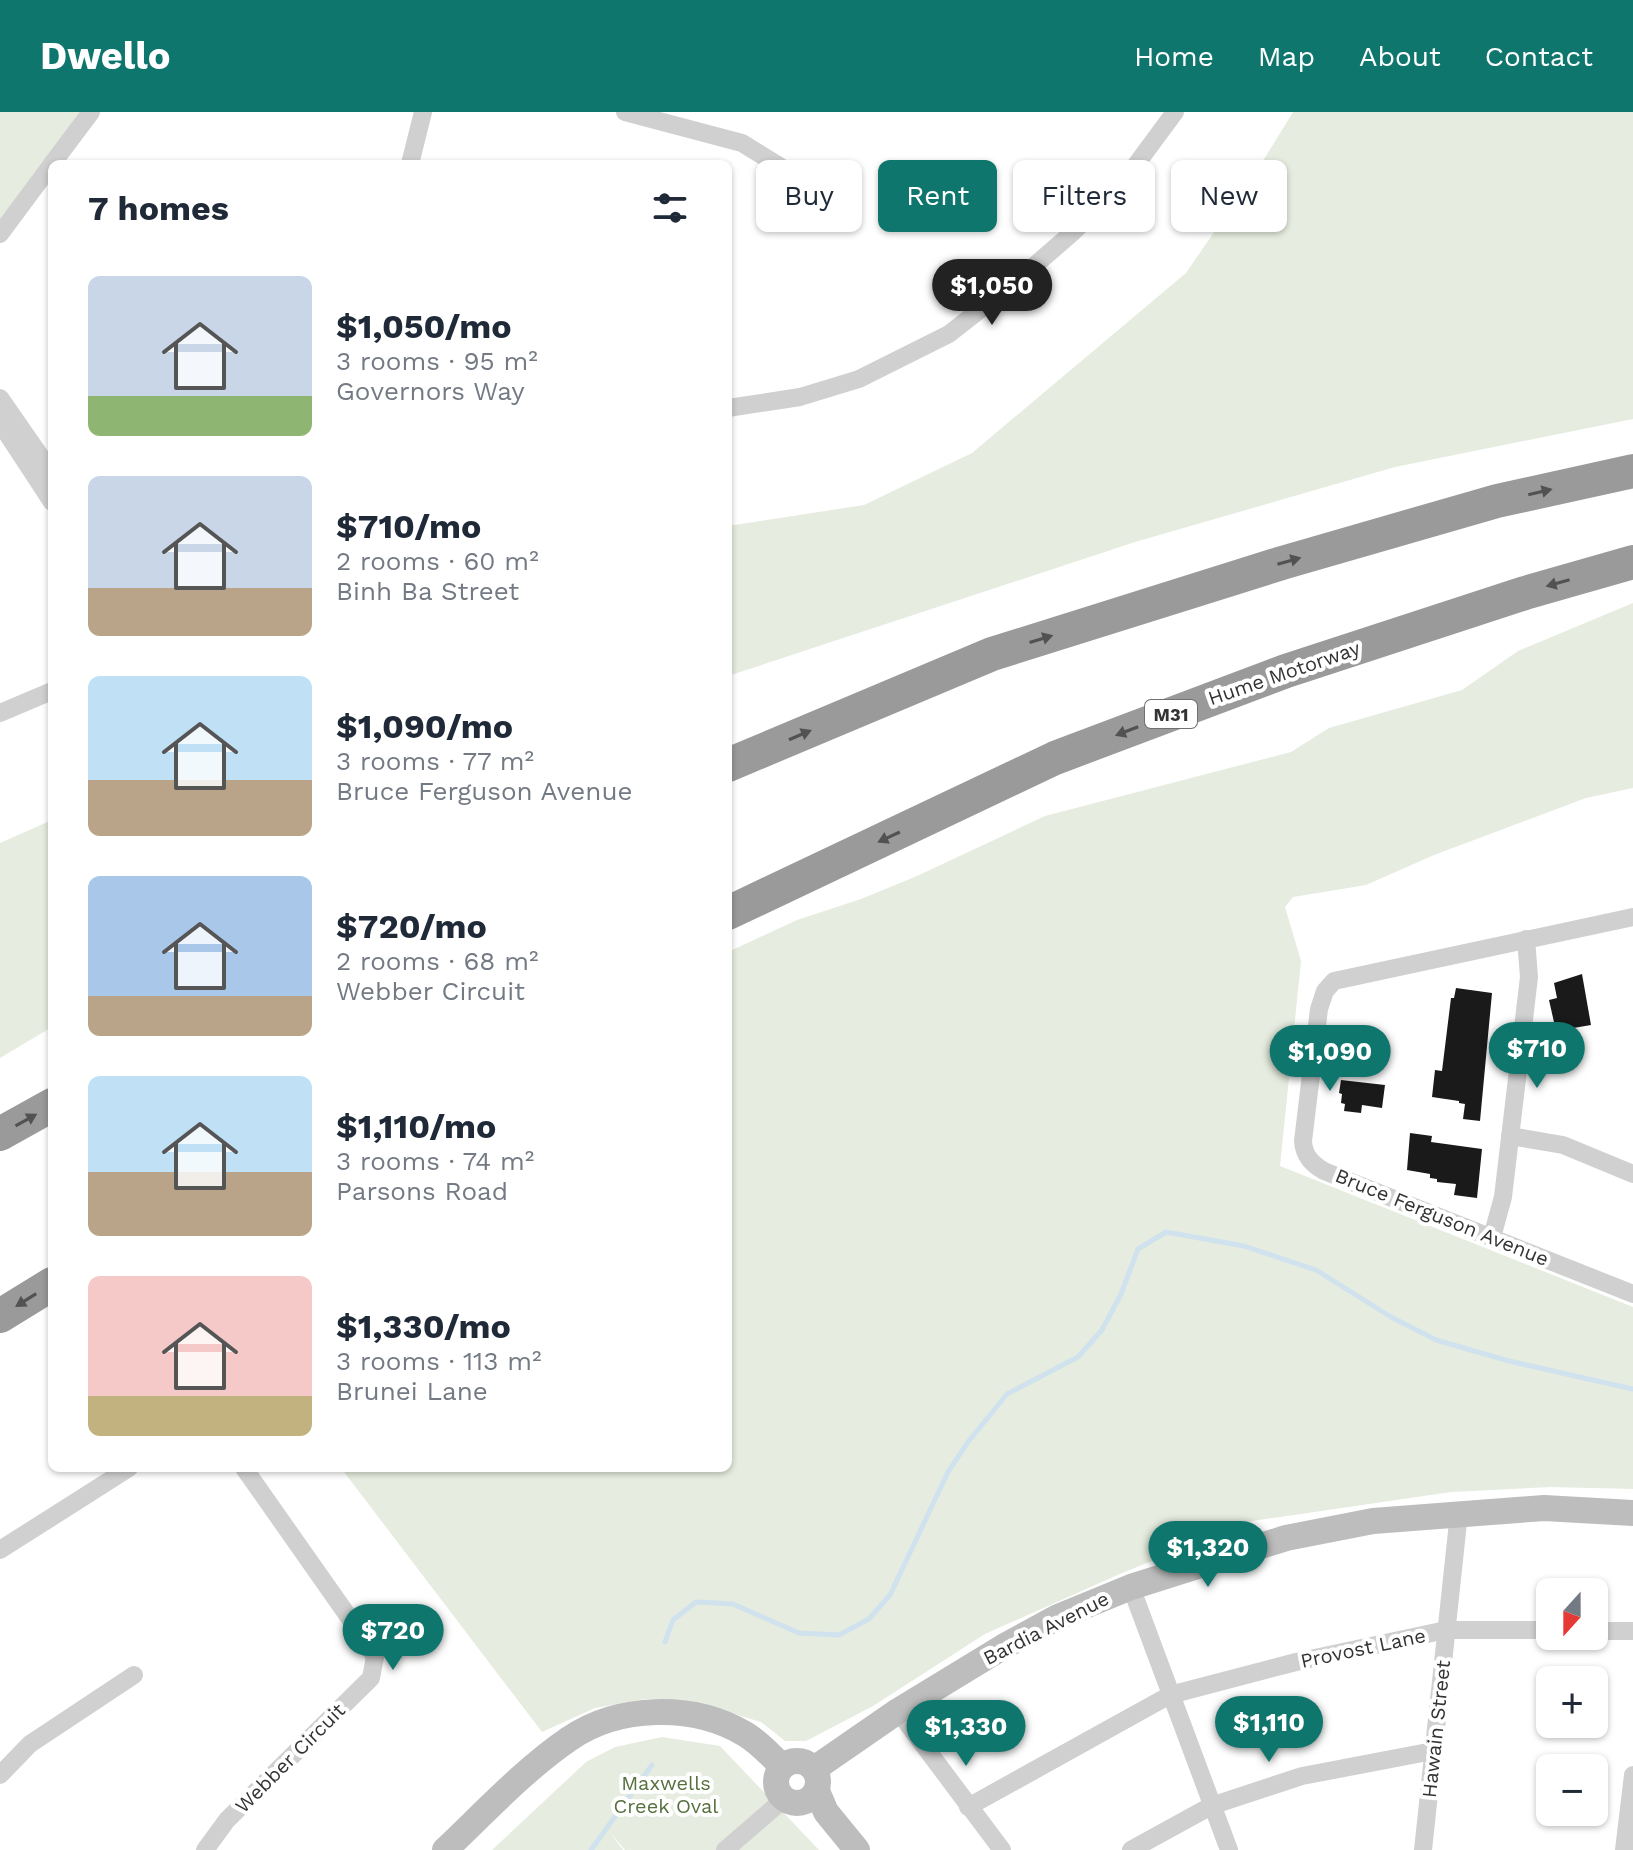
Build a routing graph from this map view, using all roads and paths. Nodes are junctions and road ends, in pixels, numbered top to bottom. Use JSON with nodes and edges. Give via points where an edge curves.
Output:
{"nodes":[{"id":1,"x":91,"y":112,"type":"edge"},
{"id":2,"x":423,"y":112,"type":"edge"},
{"id":3,"x":625,"y":112,"type":"edge"},
{"id":4,"x":1175,"y":112,"type":"edge"},
{"id":5,"x":55,"y":160,"type":"edge"},
{"id":6,"x":411,"y":160,"type":"edge"},
{"id":7,"x":769,"y":160,"type":"edge"},
{"id":8,"x":48,"y":169,"type":"edge"},
{"id":9,"x":0,"y":234,"type":"edge"},
{"id":10,"x":0,"y":398,"type":"edge"},
{"id":11,"x":732,"y":407,"type":"edge"},
{"id":12,"x":0,"y":423,"type":"edge"},
{"id":13,"x":47,"y":471,"type":"edge"},
{"id":14,"x":1633,"y":471,"type":"edge"},
{"id":15,"x":1633,"y":562,"type":"edge"},
{"id":16,"x":48,"y":693,"type":"edge"},
{"id":17,"x":0,"y":713,"type":"edge"},
{"id":18,"x":732,"y":763,"type":"edge"},
{"id":19,"x":732,"y":911,"type":"edge"},
{"id":20,"x":1633,"y":917,"type":"edge"},
{"id":21,"x":1526,"y":939,"type":"junction"},
{"id":22,"x":48,"y":1107,"type":"edge"},
{"id":23,"x":0,"y":1134,"type":"edge"},
{"id":24,"x":1510,"y":1136,"type":"junction"},
{"id":25,"x":1633,"y":1174,"type":"edge"},
{"id":26,"x":1492,"y":1237,"type":"junction"},
{"id":27,"x":48,"y":1286,"type":"edge"},
{"id":28,"x":1633,"y":1294,"type":"edge"},
{"id":29,"x":0,"y":1316,"type":"edge"},
{"id":30,"x":123,"y":1472,"type":"edge"},
{"id":31,"x":247,"y":1472,"type":"edge"},
{"id":32,"x":1459,"y":1513,"type":"junction"},
{"id":33,"x":1633,"y":1513,"type":"edge"},
{"id":34,"x":0,"y":1550,"type":"edge"},
{"id":35,"x":1131,"y":1587,"type":"junction"},
{"id":36,"x":1446,"y":1630,"type":"junction"},
{"id":37,"x":1536,"y":1630,"type":"edge"},
{"id":38,"x":1608,"y":1631,"type":"edge"},
{"id":39,"x":1633,"y":1631,"type":"edge"},
{"id":40,"x":134,"y":1675,"type":"dead end"},
{"id":41,"x":1170,"y":1695,"type":"junction"},
{"id":42,"x":898,"y":1711,"type":"junction"},
{"id":43,"x":1433,"y":1751,"type":"junction"},
{"id":44,"x":782,"y":1766,"type":"junction"},
{"id":45,"x":0,"y":1775,"type":"edge"},
{"id":46,"x":1633,"y":1775,"type":"edge"},
{"id":47,"x":816,"y":1780,"type":"junction"},
{"id":48,"x":784,"y":1799,"type":"junction"},
{"id":49,"x":1211,"y":1806,"type":"junction"},
{"id":50,"x":968,"y":1807,"type":"junction"},
{"id":51,"x":205,"y":1850,"type":"edge"},
{"id":52,"x":445,"y":1850,"type":"edge"},
{"id":53,"x":725,"y":1850,"type":"edge"},
{"id":54,"x":857,"y":1850,"type":"edge"},
{"id":55,"x":1002,"y":1850,"type":"edge"},
{"id":56,"x":1131,"y":1850,"type":"edge"},
{"id":57,"x":1229,"y":1850,"type":"edge"},
{"id":58,"x":1423,"y":1850,"type":"edge"},
{"id":59,"x":1624,"y":1850,"type":"edge"}],
"edges":[{"from":1,"to":5,"type":"street"},
{"from":2,"to":6,"type":"street"},
{"from":3,"to":7,"type":"street","via":[[742,143]]},
{"from":4,"to":11,"type":"street","via":[[1121,185],[1019,279],[949,334],[859,379],[800,397]]},
{"from":8,"to":9,"type":"street"},
{"from":10,"to":13,"type":"street"},
{"from":12,"to":13,"type":"street"},
{"from":18,"to":14,"type":"highway","one_way":true,"via":[[992,654],[1466,510]]},
{"from":15,"to":19,"type":"highway","name":"Hume Motorway","number":"M31","one_way":true,"via":[[1286,671],[1055,758]]},
{"from":16,"to":17,"type":"street"},
{"from":20,"to":21,"type":"street","name":"Bruce Ferguson Avenue"},
{"from":21,"to":24,"type":"street","via":[[1529,977]]},
{"from":21,"to":26,"type":"street","name":"Bruce Ferguson Avenue","via":[[1340,979],[1328,986],[1319,1009],[1303,1141],[1310,1161],[1324,1171]]},
{"from":23,"to":22,"type":"highway","one_way":true},
{"from":24,"to":25,"type":"street","via":[[1563,1145]]},
{"from":24,"to":26,"type":"street"},
{"from":26,"to":28,"type":"street","name":"Bruce Ferguson Avenue"},
{"from":27,"to":29,"type":"highway","one_way":true},
{"from":30,"to":34,"type":"street"},
{"from":31,"to":51,"type":"street","name":"Webber Circuit","via":[[375,1657],[371,1678],[227,1820]]},
{"from":32,"to":33,"type":"street","name":"Bardia Avenue","via":[[1544,1508]]},
{"from":32,"to":35,"type":"street","name":"Bardia Avenue","via":[[1373,1521],[1286,1538]]},
{"from":32,"to":36,"type":"street","name":"Hawain Street"},
{"from":35,"to":41,"type":"street"},
{"from":35,"to":42,"type":"street","name":"Bardia Avenue","via":[[1058,1617]]},
{"from":36,"to":37,"type":"street","name":"Provost Lane"},
{"from":36,"to":41,"type":"street","name":"Provost Lane"},
{"from":36,"to":43,"type":"street","name":"Hawain Street"},
{"from":38,"to":39,"type":"street"},
{"from":40,"to":45,"type":"street","via":[[58,1723]]},
{"from":41,"to":49,"type":"street"},
{"from":41,"to":50,"type":"street","name":"Provost Lane"},
{"from":42,"to":47,"type":"street","name":"Bardia Avenue"},
{"from":42,"to":50,"type":"street"},
{"from":43,"to":49,"type":"street","via":[[1302,1776]]},
{"from":43,"to":58,"type":"street","name":"Hawain Street"},
{"from":44,"to":47,"type":"street","via":[[795,1760],[809,1764]]},
{"from":44,"to":48,"type":"street","via":[[776,1787]]},
{"from":44,"to":52,"type":"street","via":[[744,1734],[714,1720],[676,1712],[622,1717],[568,1739]]},
{"from":46,"to":59,"type":"street"},
{"from":47,"to":48,"type":"street","via":[[810,1799]]},
{"from":47,"to":54,"type":"street","via":[[826,1812]]},
{"from":48,"to":53,"type":"street"},
{"from":49,"to":56,"type":"street"},
{"from":49,"to":57,"type":"street"},
{"from":50,"to":55,"type":"street"}]}
